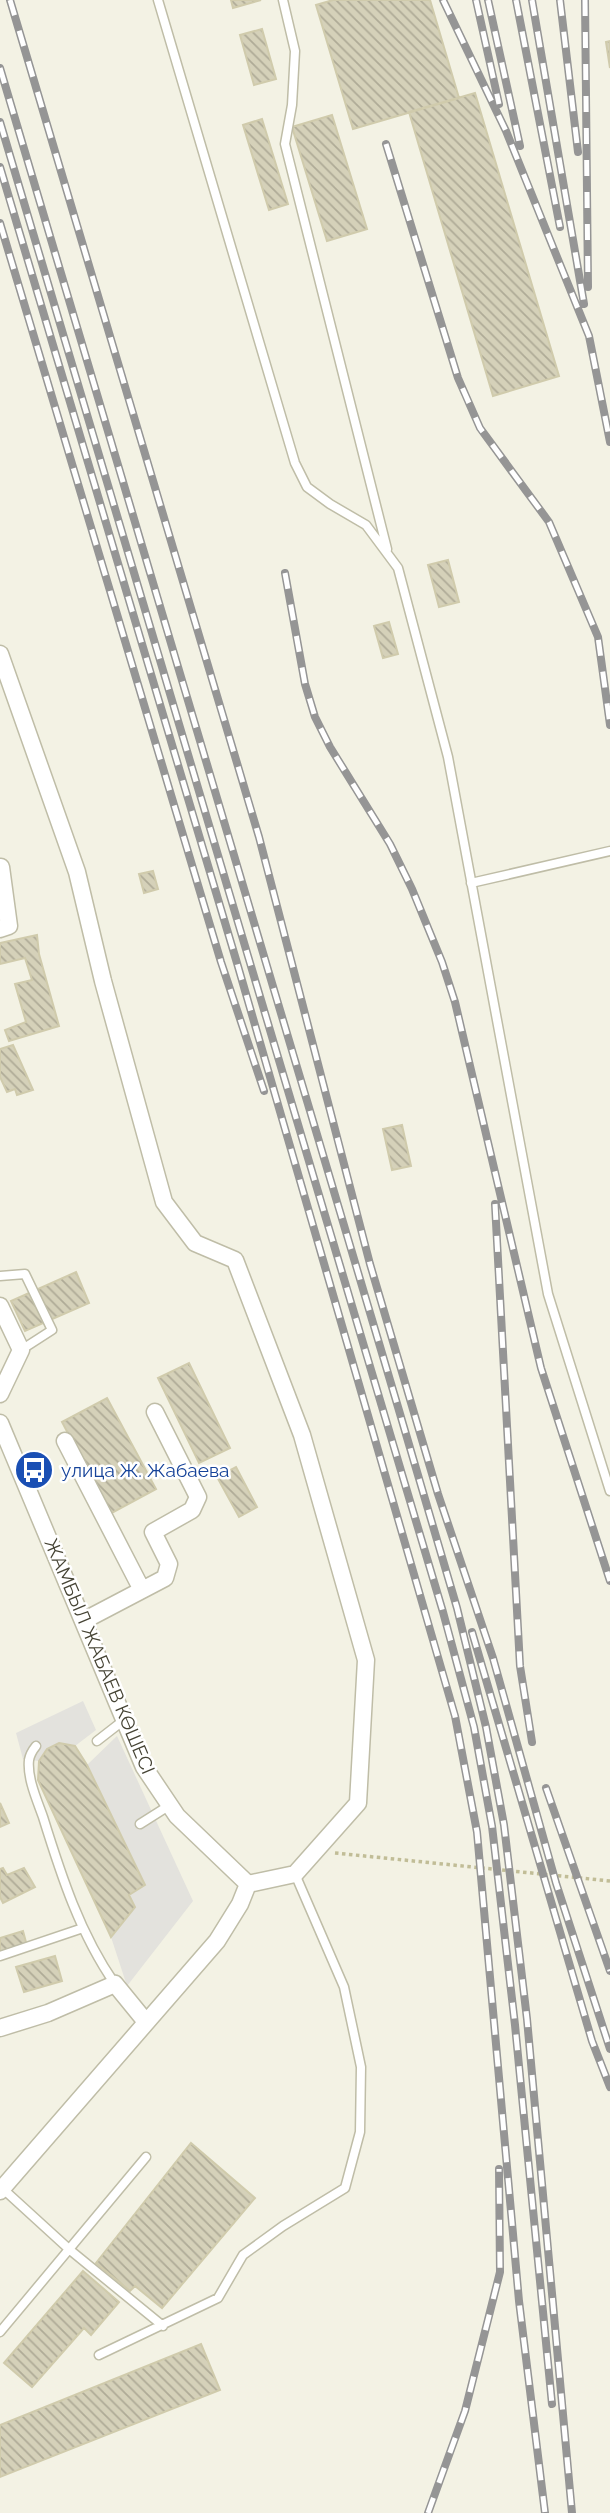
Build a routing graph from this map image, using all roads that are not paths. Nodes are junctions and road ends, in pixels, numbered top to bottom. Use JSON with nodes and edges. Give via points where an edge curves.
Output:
{"nodes":[{"id":1,"x":158,"y":0,"type":"edge"},
{"id":2,"x":283,"y":0,"type":"edge"},
{"id":3,"x":389,"y":555,"type":"junction"},
{"id":4,"x":0,"y":654,"type":"edge"},
{"id":5,"x":610,"y":851,"type":"edge"},
{"id":6,"x":1,"y":867,"type":"edge"},
{"id":7,"x":471,"y":883,"type":"junction"},
{"id":8,"x":0,"y":929,"type":"edge"},
{"id":9,"x":0,"y":1276,"type":"edge"},
{"id":10,"x":0,"y":1306,"type":"edge"},
{"id":11,"x":21,"y":1350,"type":"junction"},
{"id":12,"x":0,"y":1394,"type":"edge"},
{"id":13,"x":155,"y":1412,"type":"dead end"},
{"id":14,"x":0,"y":1423,"type":"edge"},
{"id":15,"x":65,"y":1441,"type":"dead end"},
{"id":16,"x":610,"y":1491,"type":"edge"},
{"id":17,"x":142,"y":1590,"type":"junction"},
{"id":18,"x":83,"y":1621,"type":"junction"},
{"id":19,"x":124,"y":1720,"type":"junction"},
{"id":20,"x":97,"y":1741,"type":"dead end"},
{"id":21,"x":36,"y":1746,"type":"dead end"},
{"id":22,"x":170,"y":1805,"type":"junction"},
{"id":23,"x":140,"y":1824,"type":"dead end"},
{"id":24,"x":295,"y":1874,"type":"junction"},
{"id":25,"x":248,"y":1884,"type":"junction"},
{"id":26,"x":83,"y":1928,"type":"junction"},
{"id":27,"x":0,"y":1956,"type":"edge"},
{"id":28,"x":115,"y":1984,"type":"junction"},
{"id":29,"x":146,"y":2022,"type":"junction"},
{"id":30,"x":0,"y":2028,"type":"edge"},
{"id":31,"x":146,"y":2157,"type":"dead end"},
{"id":32,"x":1,"y":2189,"type":"edge"},
{"id":33,"x":69,"y":2249,"type":"junction"},
{"id":34,"x":163,"y":2326,"type":"junction"},
{"id":35,"x":0,"y":2332,"type":"edge"},
{"id":36,"x":99,"y":2355,"type":"dead end"}],
"edges":[{"from":1,"to":3,"type":"lane","via":[[295,463],[307,487],[366,525]]},
{"from":2,"to":3,"type":"lane","via":[[295,51],[285,144]]},
{"from":3,"to":7,"type":"lane","via":[[398,568],[448,757]]},
{"from":4,"to":24,"type":"street","via":[[77,872],[164,1202],[195,1243],[235,1261],[302,1436],[366,1660],[358,1803]]},
{"from":5,"to":7,"type":"lane"},
{"from":6,"to":8,"type":"street","via":[[9,926]]},
{"from":7,"to":16,"type":"lane","via":[[548,1294]]},
{"from":9,"to":11,"type":"lane","via":[[25,1274],[52,1330]]},
{"from":10,"to":11,"type":"street"},
{"from":11,"to":12,"type":"street"},
{"from":13,"to":17,"type":"street","via":[[198,1497],[192,1510],[153,1532],[169,1564],[165,1578]]},
{"from":14,"to":18,"type":"street","name":"ЖАМБЫЛ ЖАБАЕВ КӨШЕСІ"},
{"from":15,"to":17,"type":"street"},
{"from":17,"to":18,"type":"street"},
{"from":18,"to":19,"type":"street","name":"ЖАМБЫЛ ЖАБАЕВ КӨШЕСІ"},
{"from":19,"to":20,"type":"lane"},
{"from":19,"to":22,"type":"street","name":"ЖАМБЫЛ ЖАБАЕВ КӨШЕСІ","via":[[144,1767]]},
{"from":21,"to":26,"type":"lane","via":[[29,1763],[31,1781]]},
{"from":22,"to":23,"type":"lane"},
{"from":22,"to":25,"type":"street","name":"ЖАМБЫЛ ЖАБАЕВ КӨШЕСІ"},
{"from":24,"to":25,"type":"street"},
{"from":24,"to":34,"type":"lane","via":[[344,1987],[361,2067],[360,2132],[345,2188],[243,2255],[218,2298]]},
{"from":25,"to":29,"type":"street","via":[[217,1941]]},
{"from":26,"to":27,"type":"lane"},
{"from":26,"to":28,"type":"lane"},
{"from":28,"to":29,"type":"street"},
{"from":28,"to":30,"type":"street"},
{"from":29,"to":32,"type":"street"},
{"from":31,"to":33,"type":"lane"},
{"from":32,"to":33,"type":"lane"},
{"from":33,"to":34,"type":"lane"},
{"from":33,"to":35,"type":"lane"},
{"from":34,"to":36,"type":"lane"}]}
